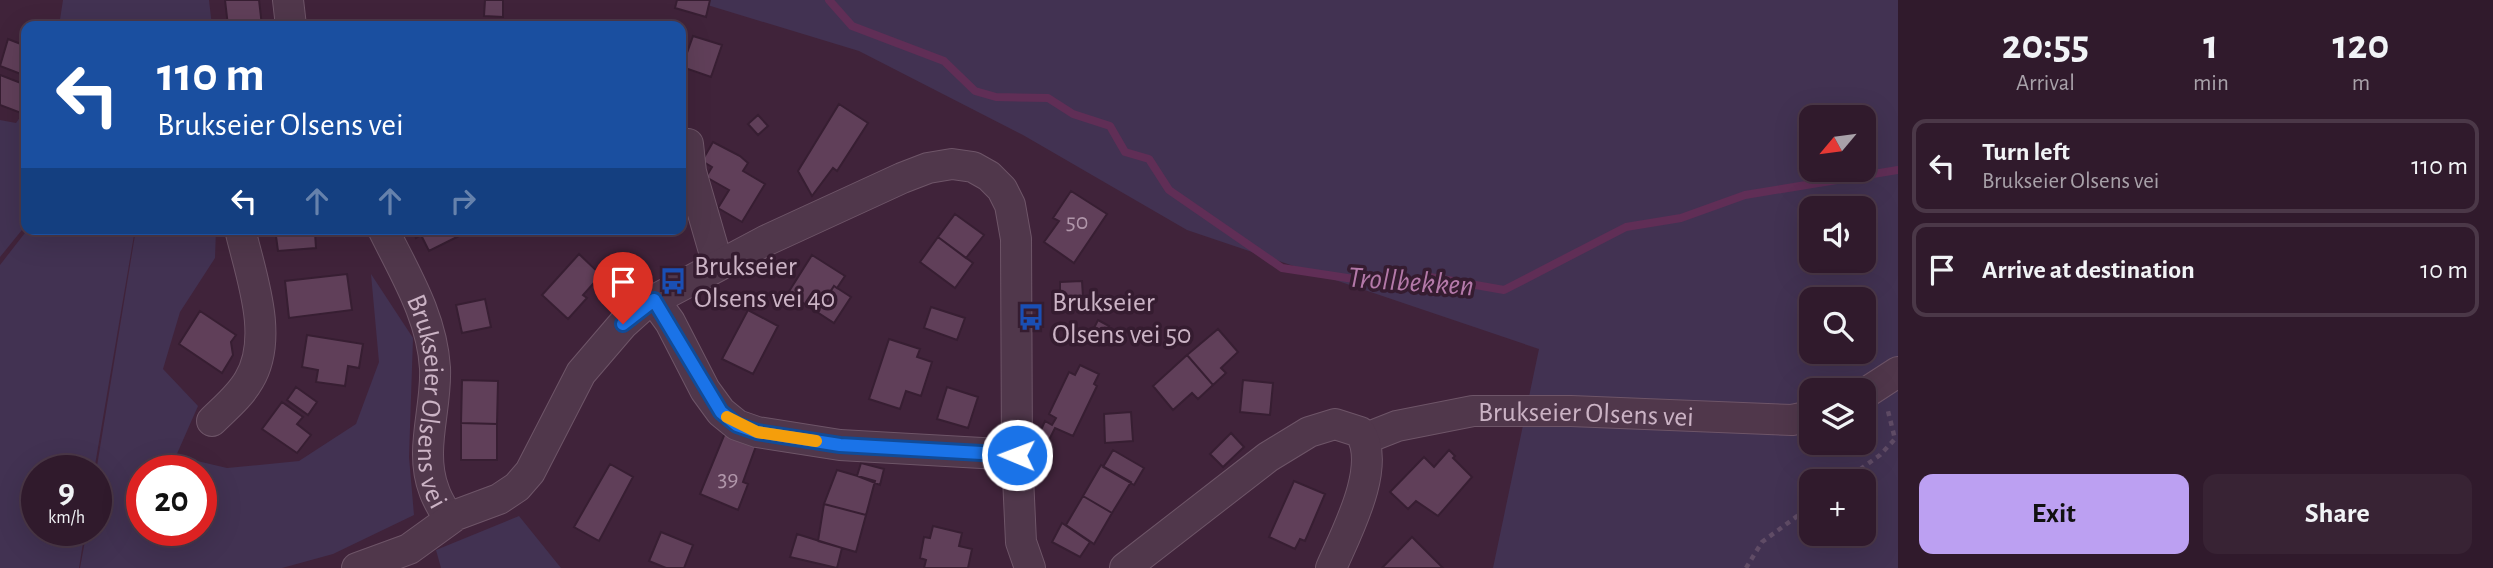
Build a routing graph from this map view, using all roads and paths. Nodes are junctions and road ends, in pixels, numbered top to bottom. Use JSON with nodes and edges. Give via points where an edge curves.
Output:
{"nodes":[{"id":1,"x":288,"y":0,"type":"edge"},
{"id":2,"x":290,"y":21,"type":"edge"},
{"id":3,"x":688,"y":144,"type":"dead end"},
{"id":4,"x":241,"y":235,"type":"edge"},
{"id":5,"x":386,"y":235,"type":"edge"},
{"id":6,"x":718,"y":265,"type":"junction"},
{"id":7,"x":654,"y":300,"type":"junction"},
{"id":8,"x":1881,"y":383,"type":"edge"},
{"id":9,"x":1799,"y":419,"type":"edge"},
{"id":10,"x":212,"y":421,"type":"dead end"},
{"id":11,"x":1364,"y":439,"type":"junction"},
{"id":12,"x":1017,"y":455,"type":"junction"},
{"id":13,"x":1861,"y":469,"type":"edge"},
{"id":14,"x":1799,"y":515,"type":"edge"},
{"id":15,"x":449,"y":519,"type":"junction"},
{"id":16,"x":357,"y":568,"type":"edge"},
{"id":17,"x":1030,"y":568,"type":"edge"},
{"id":18,"x":1125,"y":568,"type":"edge"},
{"id":19,"x":1331,"y":568,"type":"edge"},
{"id":20,"x":1746,"y":568,"type":"edge"}],
"edges":[{"from":1,"to":2,"type":"street"},
{"from":3,"to":6,"type":"street","via":[[691,172]]},
{"from":4,"to":10,"type":"street","via":[[260,325],[259,352],[251,378]]},
{"from":5,"to":15,"type":"street","name":"Brukseier Olsens vei","via":[[431,337],[435,370],[430,459],[433,489]]},
{"from":6,"to":7,"type":"street","name":"Brukseier Olsens vei"},
{"from":6,"to":12,"type":"street","name":"Brukseier Olsens vei","via":[[928,168],[962,165],[989,176],[1010,205],[1016,239]]},
{"from":7,"to":12,"type":"street","via":[[705,390],[737,425],[840,445]]},
{"from":7,"to":15,"type":"street","name":"Brukseier Olsens vei","via":[[595,353],[530,472],[517,487]]},
{"from":8,"to":13,"type":"path","via":[[1895,439]]},
{"from":9,"to":11,"type":"street","name":"Brukseier Olsens vei","via":[[1473,411],[1397,426]]},
{"from":11,"to":18,"type":"street","via":[[1360,432],[1345,426],[1322,426],[1309,432],[1268,457]]},
{"from":11,"to":19,"type":"street","via":[[1369,455],[1364,483]]},
{"from":12,"to":17,"type":"street","name":"Brukseier Olsens vei","via":[[1021,542]]},
{"from":14,"to":20,"type":"path","via":[[1762,542]]},
{"from":15,"to":16,"type":"street","via":[[409,549]]}]}
